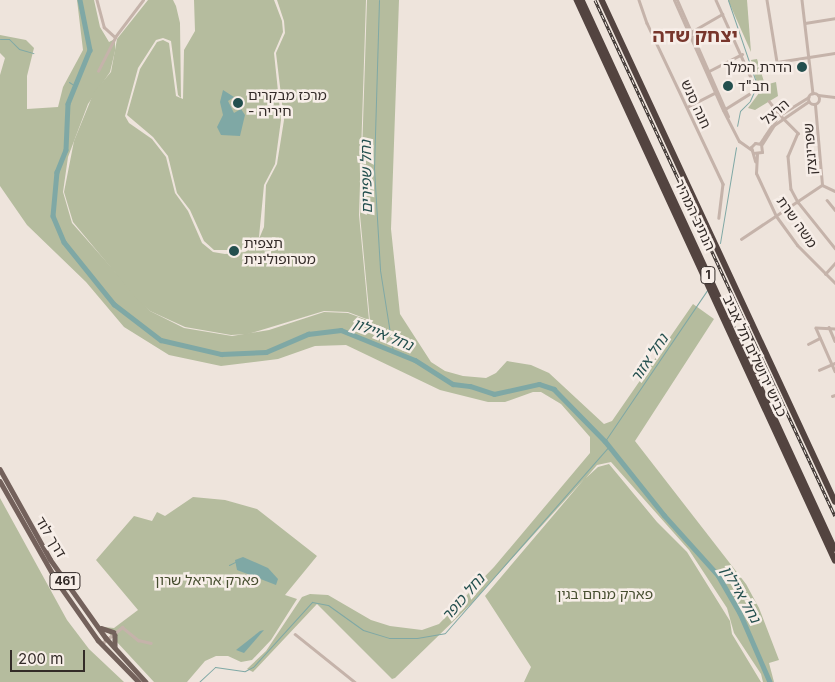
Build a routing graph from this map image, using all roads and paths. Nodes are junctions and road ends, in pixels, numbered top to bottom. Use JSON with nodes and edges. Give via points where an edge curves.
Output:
{"nodes":[{"id":1,"x":97,"y":0,"type":"edge"},
{"id":2,"x":142,"y":0,"type":"edge"},
{"id":3,"x":577,"y":0,"type":"edge"},
{"id":4,"x":582,"y":0,"type":"edge"},
{"id":5,"x":602,"y":0,"type":"edge"},
{"id":6,"x":639,"y":0,"type":"edge"},
{"id":7,"x":675,"y":0,"type":"edge"},
{"id":8,"x":716,"y":0,"type":"edge"},
{"id":9,"x":767,"y":0,"type":"edge"},
{"id":10,"x":802,"y":0,"type":"edge"},
{"id":11,"x":722,"y":14,"type":"junction"},
{"id":12,"x":835,"y":18,"type":"edge"},
{"id":13,"x":805,"y":23,"type":"junction"},
{"id":14,"x":691,"y":32,"type":"junction"},
{"id":15,"x":116,"y":37,"type":"junction"},
{"id":16,"x":835,"y":52,"type":"edge"},
{"id":17,"x":742,"y":54,"type":"junction"},
{"id":18,"x":810,"y":56,"type":"junction"},
{"id":19,"x":98,"y":71,"type":"dead end"},
{"id":20,"x":709,"y":71,"type":"junction"},
{"id":21,"x":753,"y":82,"type":"dead end"},
{"id":22,"x":717,"y":92,"type":"junction"},
{"id":23,"x":813,"y":93,"type":"junction"},
{"id":24,"x":749,"y":94,"type":"dead end"},
{"id":25,"x":819,"y":96,"type":"junction"},
{"id":26,"x":834,"y":96,"type":"edge"},
{"id":27,"x":809,"y":99,"type":"junction"},
{"id":28,"x":768,"y":101,"type":"dead end"},
{"id":29,"x":815,"y":105,"type":"junction"},
{"id":30,"x":687,"y":107,"type":"junction"},
{"id":31,"x":724,"y":109,"type":"junction"},
{"id":32,"x":781,"y":116,"type":"junction"},
{"id":33,"x":760,"y":144,"type":"junction"},
{"id":34,"x":753,"y":151,"type":"junction"},
{"id":35,"x":822,"y":185,"type":"junction"},
{"id":36,"x":835,"y":191,"type":"edge"},
{"id":37,"x":828,"y":200,"type":"dead end"},
{"id":38,"x":798,"y":202,"type":"junction"},
{"id":39,"x":835,"y":210,"type":"edge"},
{"id":40,"x":776,"y":216,"type":"junction"},
{"id":41,"x":718,"y":218,"type":"dead end"},
{"id":42,"x":741,"y":239,"type":"dead end"},
{"id":43,"x":835,"y":248,"type":"edge"},
{"id":44,"x":835,"y":263,"type":"edge"},
{"id":45,"x":825,"y":274,"type":"junction"},
{"id":46,"x":835,"y":283,"type":"edge"},
{"id":47,"x":829,"y":327,"type":"junction"},
{"id":48,"x":835,"y":329,"type":"edge"},
{"id":49,"x":820,"y":338,"type":"junction"},
{"id":50,"x":835,"y":341,"type":"edge"},
{"id":51,"x":808,"y":344,"type":"dead end"},
{"id":52,"x":833,"y":363,"type":"edge"},
{"id":53,"x":819,"y":370,"type":"dead end"},
{"id":54,"x":835,"y":371,"type":"edge"},
{"id":55,"x":0,"y":469,"type":"edge"},
{"id":56,"x":0,"y":481,"type":"edge"},
{"id":57,"x":835,"y":501,"type":"edge"},
{"id":58,"x":835,"y":549,"type":"edge"},
{"id":59,"x":835,"y":560,"type":"edge"},
{"id":60,"x":95,"y":624,"type":"junction"},
{"id":61,"x":114,"y":634,"type":"junction"},
{"id":62,"x":295,"y":634,"type":"dead end"},
{"id":63,"x":107,"y":640,"type":"junction"},
{"id":64,"x":151,"y":643,"type":"dead end"},
{"id":65,"x":102,"y":644,"type":"junction"},
{"id":66,"x":117,"y":651,"type":"junction"},
{"id":67,"x":139,"y":682,"type":"edge"},
{"id":68,"x":146,"y":682,"type":"edge"},
{"id":69,"x":355,"y":682,"type":"edge"}],
"edges":[{"from":1,"to":15,"type":"street","via":[[104,27]]},
{"from":2,"to":15,"type":"street"},
{"from":3,"to":59,"type":"highway","name":"כביש ירושלים תל אביב","number":"1"},
{"from":4,"to":58,"type":"highway","name":"הנתיב המהיר","number":"1"},
{"from":5,"to":57,"type":"highway","name":"כביש ירושלים תל אביב","number":"1"},
{"from":6,"to":30,"type":"street","name":"חנה סנש"},
{"from":7,"to":14,"type":"street"},
{"from":7,"to":22,"type":"street"},
{"from":8,"to":11,"type":"street"},
{"from":9,"to":18,"type":"street","via":[[776,60],[780,63]]},
{"from":10,"to":13,"type":"street"},
{"from":11,"to":14,"type":"street"},
{"from":11,"to":17,"type":"street"},
{"from":12,"to":13,"type":"street"},
{"from":13,"to":18,"type":"street"},
{"from":14,"to":20,"type":"street"},
{"from":15,"to":19,"type":"street"},
{"from":16,"to":18,"type":"street"},
{"from":17,"to":20,"type":"street"},
{"from":17,"to":21,"type":"street"},
{"from":18,"to":23,"type":"street"},
{"from":20,"to":22,"type":"street"},
{"from":22,"to":30,"type":"street"},
{"from":22,"to":31,"type":"street"},
{"from":23,"to":25,"type":"street"},
{"from":23,"to":27,"type":"street","name":"הרצל"},
{"from":24,"to":31,"type":"street"},
{"from":25,"to":26,"type":"street"},
{"from":25,"to":29,"type":"street"},
{"from":27,"to":29,"type":"street"},
{"from":27,"to":32,"type":"street","name":"הרצל"},
{"from":28,"to":32,"type":"street"},
{"from":29,"to":35,"type":"street","name":"שפרינצק"},
{"from":30,"to":41,"type":"street","name":"חנה סנש","via":[[723,184]]},
{"from":31,"to":34,"type":"street","via":[[745,147]]},
{"from":32,"to":33,"type":"street","name":"הרצל"},
{"from":32,"to":38,"type":"street","via":[[798,133],[787,164],[790,184]]},
{"from":33,"to":34,"type":"street"},
{"from":33,"to":34,"type":"street","name":"משה שרת","via":[[763,150]]},
{"from":34,"to":40,"type":"street","name":"משה שרת","via":[[760,183]]},
{"from":35,"to":36,"type":"street"},
{"from":35,"to":38,"type":"street","name":"שפרינצק"},
{"from":37,"to":39,"type":"street"},
{"from":38,"to":40,"type":"street","name":"שפרינצק"},
{"from":38,"to":43,"type":"street"},
{"from":40,"to":42,"type":"street","name":"שפרינצק"},
{"from":40,"to":45,"type":"street","name":"משה שרת"},
{"from":44,"to":45,"type":"street"},
{"from":45,"to":46,"type":"street","name":"משה שרת"},
{"from":47,"to":48,"type":"street"},
{"from":47,"to":49,"type":"street","via":[[816,328]]},
{"from":47,"to":50,"type":"street"},
{"from":49,"to":51,"type":"street"},
{"from":49,"to":52,"type":"street"},
{"from":52,"to":53,"type":"street"},
{"from":52,"to":54,"type":"street"},
{"from":55,"to":60,"type":"main road","name":"דרך לוד","number":"461","via":[[45,551]]},
{"from":56,"to":65,"type":"main road","name":"דרך לוד","number":"461","via":[[46,564]]},
{"from":60,"to":61,"type":"main road"},
{"from":60,"to":63,"type":"main road","name":"דרך לוד","number":"461"},
{"from":61,"to":63,"type":"street"},
{"from":61,"to":64,"type":"street","via":[[122,627],[138,640]]},
{"from":61,"to":66,"type":"main road"},
{"from":62,"to":69,"type":"street"},
{"from":63,"to":65,"type":"street"},
{"from":63,"to":66,"type":"main road","name":"דרך לוד","number":"461"},
{"from":65,"to":67,"type":"main road","name":"דרך לוד","number":"461"},
{"from":66,"to":68,"type":"main road","name":"דרך לוד","number":"461"}]}
